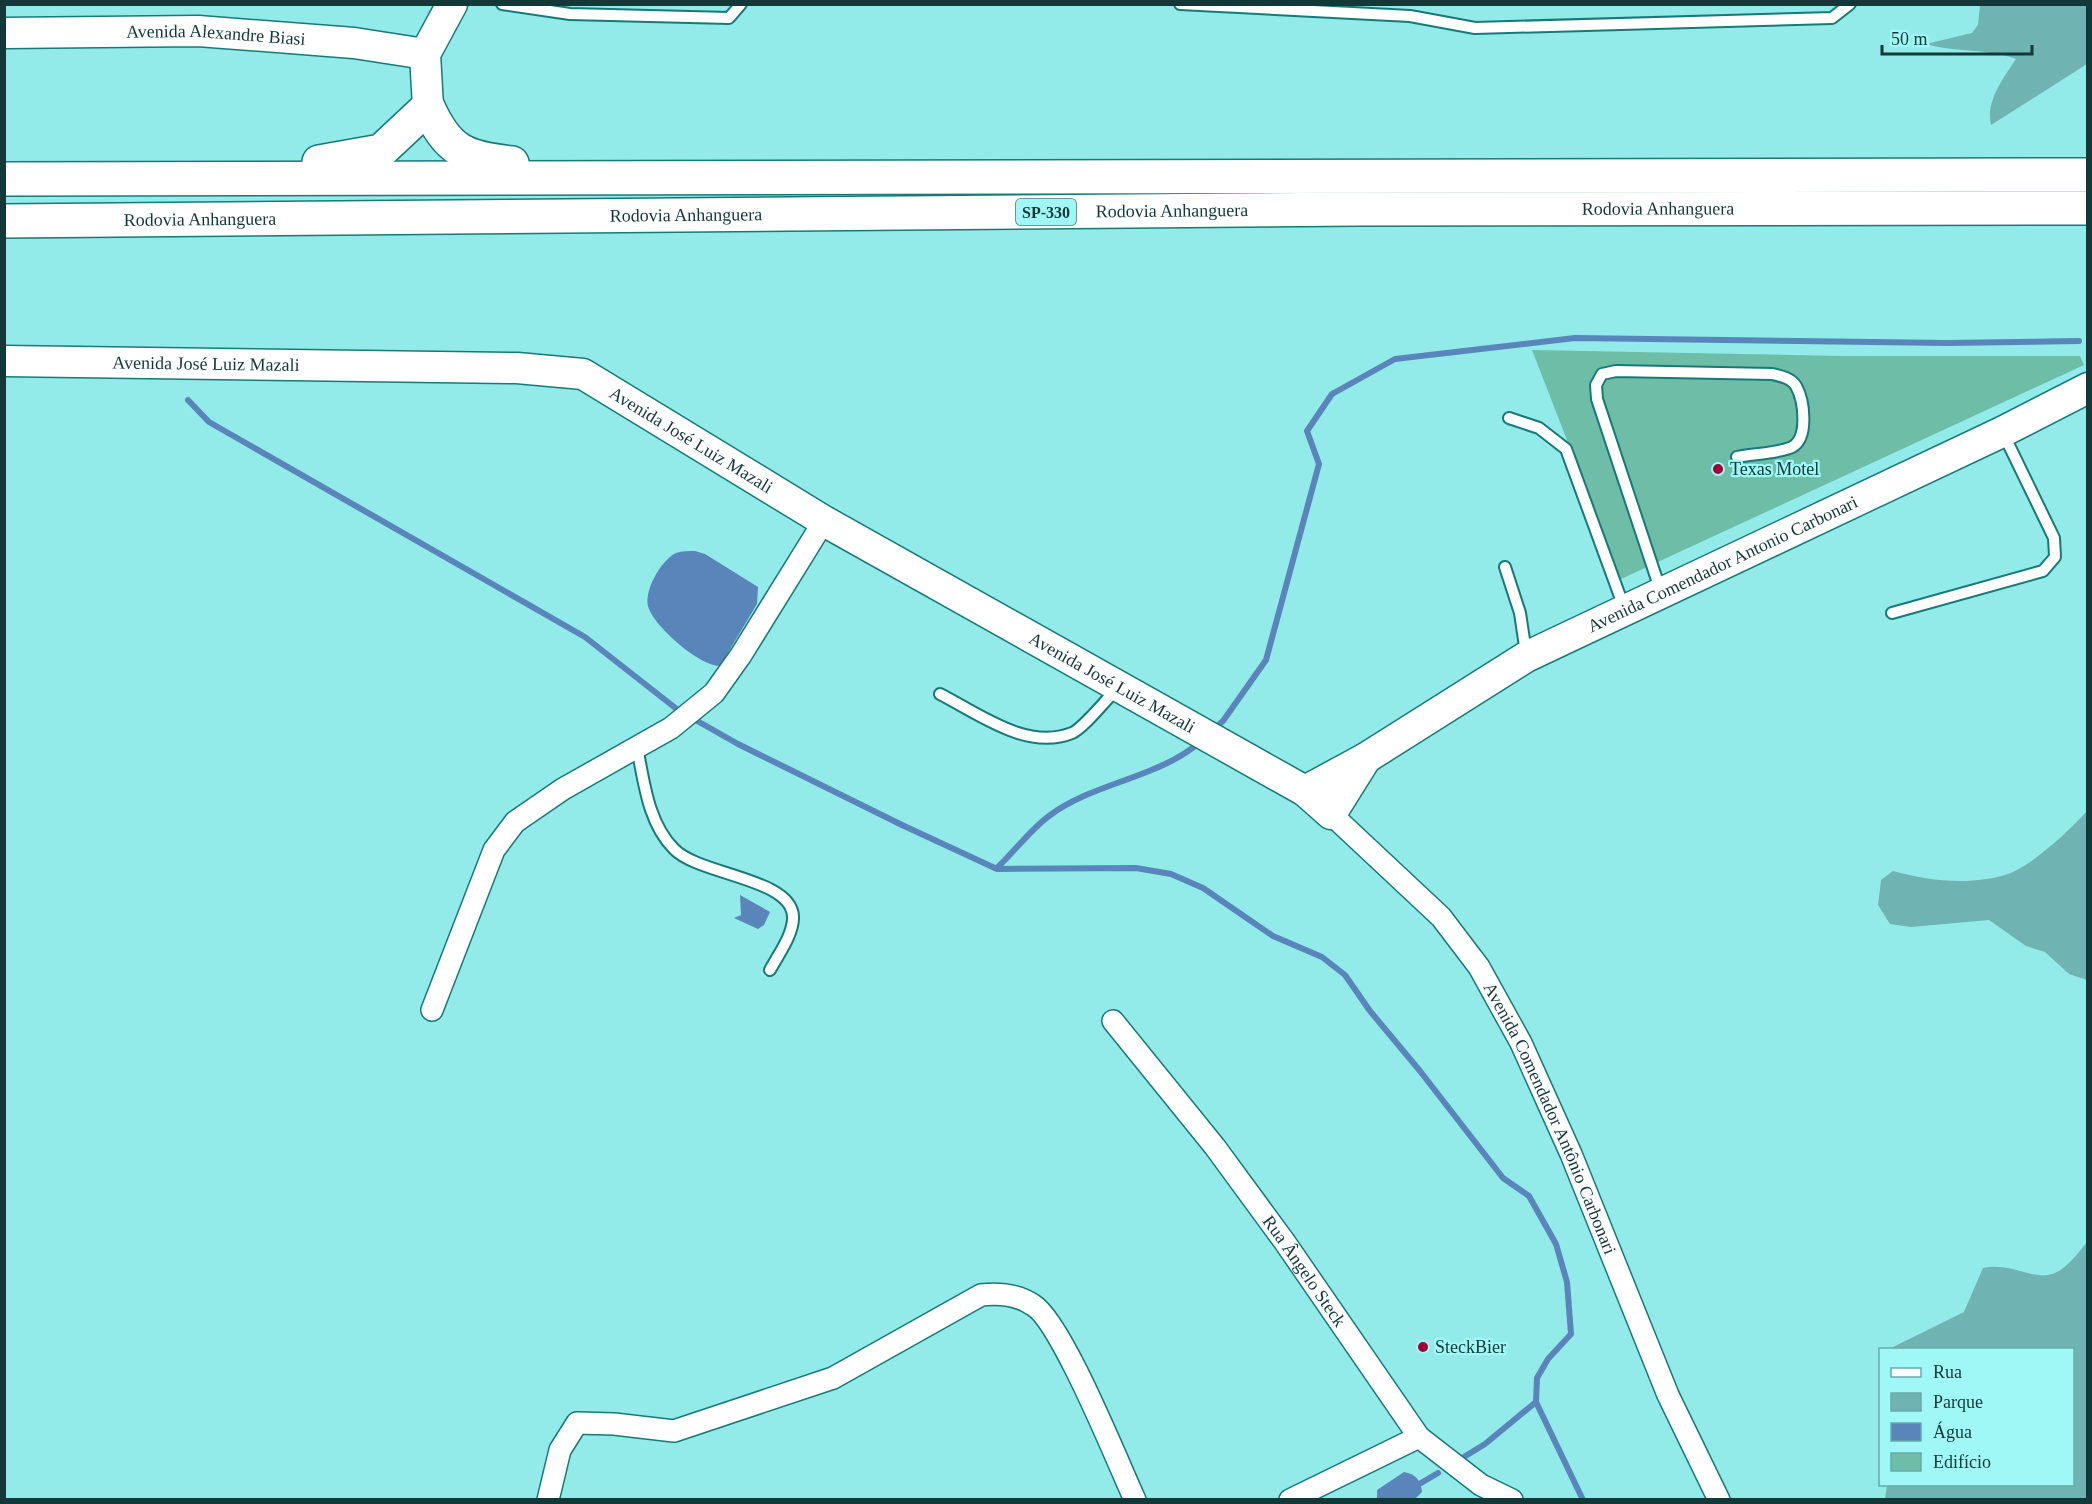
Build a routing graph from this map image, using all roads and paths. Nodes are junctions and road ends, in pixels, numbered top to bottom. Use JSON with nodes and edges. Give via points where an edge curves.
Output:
{"nodes":[{"id":1,"x":452,"y":4,"type":"edge"},
{"id":2,"x":741,"y":4,"type":"edge"},
{"id":3,"x":1180,"y":4,"type":"edge"},
{"id":4,"x":1850,"y":4,"type":"edge"},
{"id":5,"x":506,"y":5,"type":"edge"},
{"id":6,"x":4,"y":33,"type":"edge"},
{"id":7,"x":425,"y":54,"type":"junction"},
{"id":8,"x":428,"y":107,"type":"junction"},
{"id":9,"x":2088,"y":175,"type":"edge"},
{"id":10,"x":641,"y":176,"type":"junction"},
{"id":11,"x":4,"y":179,"type":"edge"},
{"id":12,"x":147,"y":179,"type":"junction"},
{"id":13,"x":2088,"y":208,"type":"edge"},
{"id":14,"x":4,"y":221,"type":"edge"},
{"id":15,"x":4,"y":361,"type":"edge"},
{"id":16,"x":2088,"y":388,"type":"edge"},
{"id":17,"x":1509,"y":418,"type":"dead end"},
{"id":18,"x":2002,"y":432,"type":"junction"},
{"id":19,"x":1737,"y":457,"type":"dead end"},
{"id":20,"x":824,"y":521,"type":"junction"},
{"id":21,"x":1505,"y":567,"type":"dead end"},
{"id":22,"x":1661,"y":592,"type":"junction"},
{"id":23,"x":1625,"y":610,"type":"junction"},
{"id":24,"x":1892,"y":613,"type":"dead end"},
{"id":25,"x":1526,"y":657,"type":"junction"},
{"id":26,"x":1120,"y":686,"type":"junction"},
{"id":27,"x":940,"y":694,"type":"dead end"},
{"id":28,"x":637,"y":747,"type":"junction"},
{"id":29,"x":1365,"y":758,"type":"junction"},
{"id":30,"x":1305,"y":791,"type":"junction"},
{"id":31,"x":1331,"y":814,"type":"junction"},
{"id":32,"x":770,"y":970,"type":"dead end"},
{"id":33,"x":432,"y":1010,"type":"dead end"},
{"id":34,"x":1113,"y":1021,"type":"dead end"},
{"id":35,"x":1419,"y":1437,"type":"junction"},
{"id":36,"x":548,"y":1500,"type":"edge"},
{"id":37,"x":1135,"y":1500,"type":"edge"},
{"id":38,"x":1290,"y":1500,"type":"edge"},
{"id":39,"x":1512,"y":1500,"type":"edge"},
{"id":40,"x":1719,"y":1500,"type":"edge"}],
"edges":[{"from":1,"to":7,"type":"main road"},
{"from":2,"to":5,"type":"lane","via":[[729,18],[713,19],[570,14]]},
{"from":3,"to":4,"type":"lane","via":[[1410,16],[1474,28],[1832,18]]},
{"from":6,"to":7,"type":"main road","name":"Avenida Alexandre Biasi","via":[[198,31],[354,43]]},
{"from":7,"to":8,"type":"main road"},
{"from":8,"to":10,"type":"highway","via":[[439,132],[455,147],[479,159]]},
{"from":8,"to":12,"type":"highway","via":[[381,151],[338,160]]},
{"from":9,"to":10,"type":"highway","name":"Rodovia Anhanguera","number":"SP-330"},
{"from":10,"to":12,"type":"highway","name":"Rodovia Anhanguera","number":"SP-330"},
{"from":11,"to":12,"type":"highway","name":"Rodovia Anhanguera","number":"SP-330"},
{"from":13,"to":14,"type":"highway","name":"Rodovia Anhanguera","number":"SP-330","via":[[1372,208]]},
{"from":15,"to":20,"type":"main road","name":"Avenida José Luiz Mazali","via":[[517,368],[584,374]]},
{"from":16,"to":18,"type":"main road","name":"Avenida Comendador Antonio Carbonari"},
{"from":17,"to":23,"type":"lane","via":[[1539,428],[1566,449]]},
{"from":18,"to":22,"type":"main road","name":"Avenida Comendador Antonio Carbonari"},
{"from":18,"to":24,"type":"lane","via":[[2054,538],[2055,556],[2043,571]]},
{"from":19,"to":22,"type":"lane","via":[[1792,447],[1800,438],[1800,399],[1795,385],[1786,378],[1772,374],[1616,370],[1602,374],[1596,385],[1597,399]]},
{"from":20,"to":26,"type":"main road","name":"Avenida José Luiz Mazali"},
{"from":20,"to":28,"type":"street","via":[[714,693],[671,728]]},
{"from":21,"to":25,"type":"lane","via":[[1520,613]]},
{"from":22,"to":23,"type":"main road","name":"Avenida Comendador Antonio Carbonari"},
{"from":23,"to":25,"type":"main road","name":"Avenida Comendador Antonio Carbonari"},
{"from":25,"to":29,"type":"main road","name":"Avenida Comendador Antonio Carbonari"},
{"from":26,"to":27,"type":"lane","via":[[1074,733],[1037,739]]},
{"from":26,"to":30,"type":"main road","name":"Avenida José Luiz Mazali"},
{"from":28,"to":32,"type":"lane","via":[[648,801],[657,825],[675,850],[709,869],[772,889],[788,902],[793,915],[790,932]]},
{"from":28,"to":33,"type":"street","via":[[515,822],[494,850]]},
{"from":29,"to":30,"type":"main road","name":"Avenida Comendador Antonio Carbonari"},
{"from":29,"to":31,"type":"main road","name":"Avenida Comendador Antonio Carbonari"},
{"from":30,"to":31,"type":"main road","name":"Avenida Comendador Antônio Carbonari"},
{"from":31,"to":40,"type":"street","name":"Avenida Comendador Antônio Carbonari","via":[[1442,917],[1479,967],[1521,1043],[1553,1114],[1668,1395]]},
{"from":34,"to":35,"type":"street","name":"Rua Ângelo Steck","via":[[1229,1166]]},
{"from":35,"to":38,"type":"street"},
{"from":35,"to":39,"type":"street","name":"Rua Ângelo Steck","via":[[1481,1485]]},
{"from":36,"to":37,"type":"street","via":[[560,1450],[577,1423],[674,1431],[833,1378],[981,1295],[1003,1293],[1035,1305],[1060,1338]]}]}
